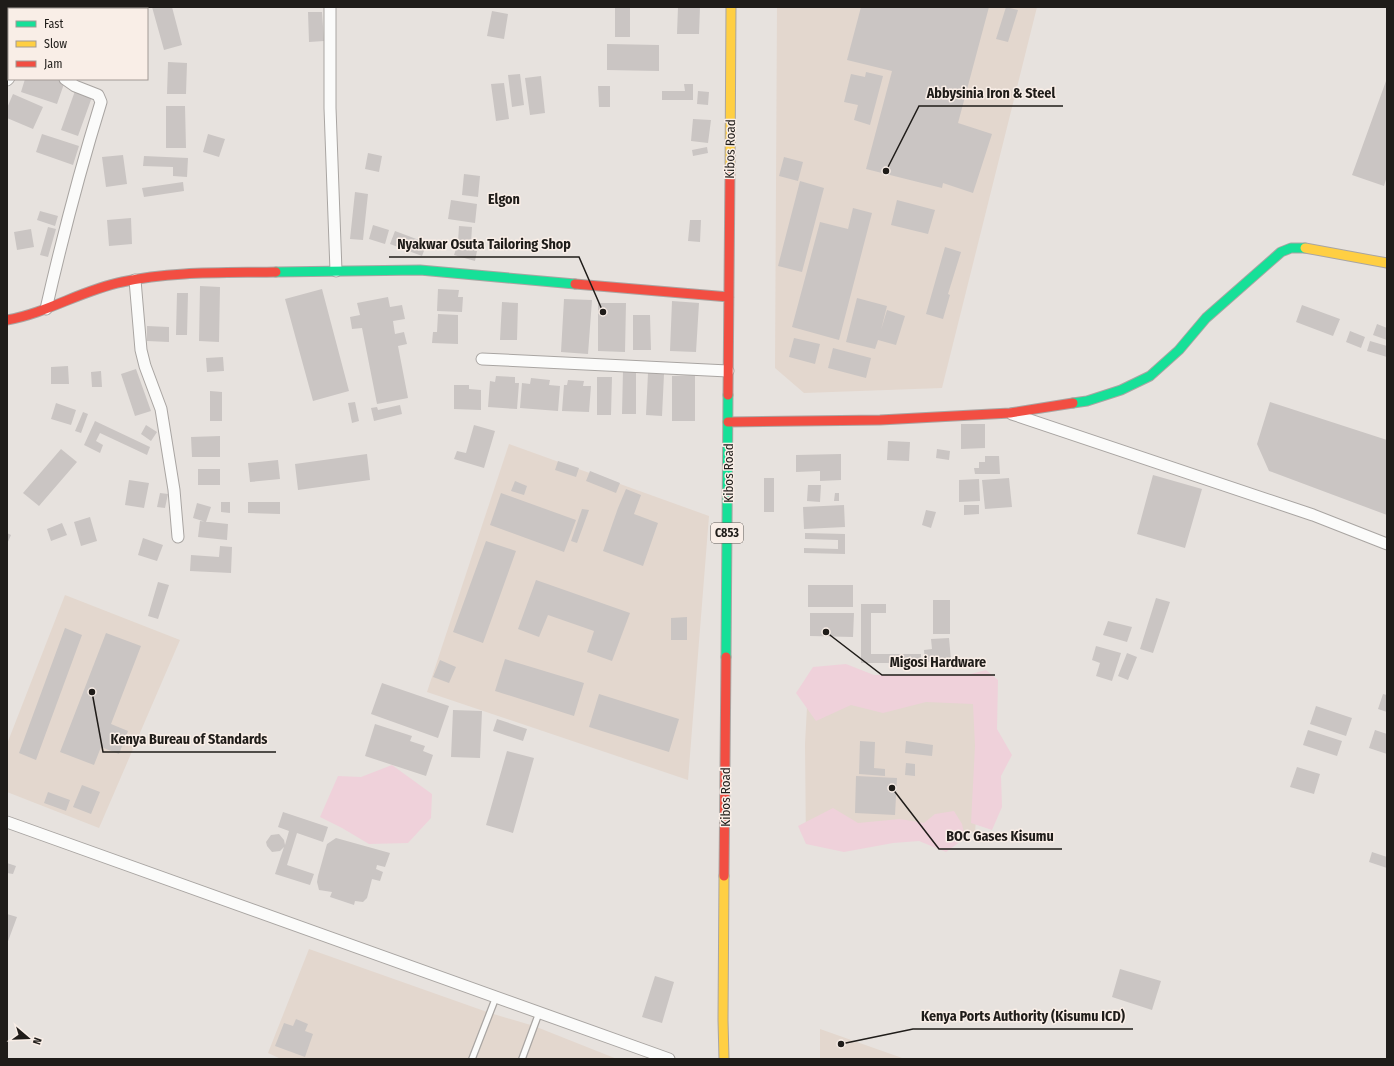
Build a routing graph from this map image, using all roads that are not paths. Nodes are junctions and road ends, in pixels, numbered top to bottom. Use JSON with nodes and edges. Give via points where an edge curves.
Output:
{"nodes":[{"id":1,"x":330,"y":7,"type":"edge"},
{"id":2,"x":731,"y":7,"type":"edge"},
{"id":3,"x":66,"y":80,"type":"edge"},
{"id":4,"x":1387,"y":263,"type":"edge"},
{"id":5,"x":336,"y":271,"type":"junction"},
{"id":6,"x":135,"y":280,"type":"junction"},
{"id":7,"x":729,"y":297,"type":"junction"},
{"id":8,"x":46,"y":309,"type":"junction"},
{"id":9,"x":7,"y":320,"type":"edge"},
{"id":10,"x":482,"y":359,"type":"dead end"},
{"id":11,"x":728,"y":371,"type":"junction"},
{"id":12,"x":1010,"y":413,"type":"junction"},
{"id":13,"x":728,"y":422,"type":"junction"},
{"id":14,"x":178,"y":538,"type":"dead end"},
{"id":15,"x":1387,"y":544,"type":"edge"},
{"id":16,"x":7,"y":822,"type":"edge"},
{"id":17,"x":496,"y":997,"type":"junction"},
{"id":18,"x":540,"y":1013,"type":"junction"},
{"id":19,"x":472,"y":1059,"type":"edge"},
{"id":20,"x":522,"y":1059,"type":"edge"},
{"id":21,"x":669,"y":1059,"type":"edge"},
{"id":22,"x":724,"y":1059,"type":"edge"}],
"edges":[{"from":1,"to":5,"type":"street","via":[[330,108]]},
{"from":2,"to":7,"type":"street","name":"Kibos Road","number":"C853"},
{"from":3,"to":8,"type":"street","via":[[98,95],[100,102],[63,234]]},
{"from":4,"to":12,"type":"street","via":[[1300,247],[1291,248],[1281,252],[1206,318],[1179,350],[1150,376],[1087,402]]},
{"from":5,"to":6,"type":"street","via":[[181,274]]},
{"from":5,"to":7,"type":"street","via":[[420,270]]},
{"from":6,"to":8,"type":"street","via":[[80,294]]},
{"from":6,"to":14,"type":"street","via":[[141,350],[161,409],[174,490]]},
{"from":7,"to":11,"type":"street","name":"Kibos Road","number":"C853"},
{"from":8,"to":9,"type":"street"},
{"from":10,"to":11,"type":"street"},
{"from":11,"to":13,"type":"street","name":"Kibos Road","number":"C853"},
{"from":12,"to":13,"type":"street","via":[[880,420]]},
{"from":12,"to":15,"type":"street","via":[[1313,515]]},
{"from":13,"to":22,"type":"street","name":"Kibos Road","number":"C853"},
{"from":16,"to":17,"type":"street"},
{"from":17,"to":18,"type":"street"},
{"from":17,"to":19,"type":"lane"},
{"from":18,"to":20,"type":"lane"},
{"from":18,"to":21,"type":"street"}]}
